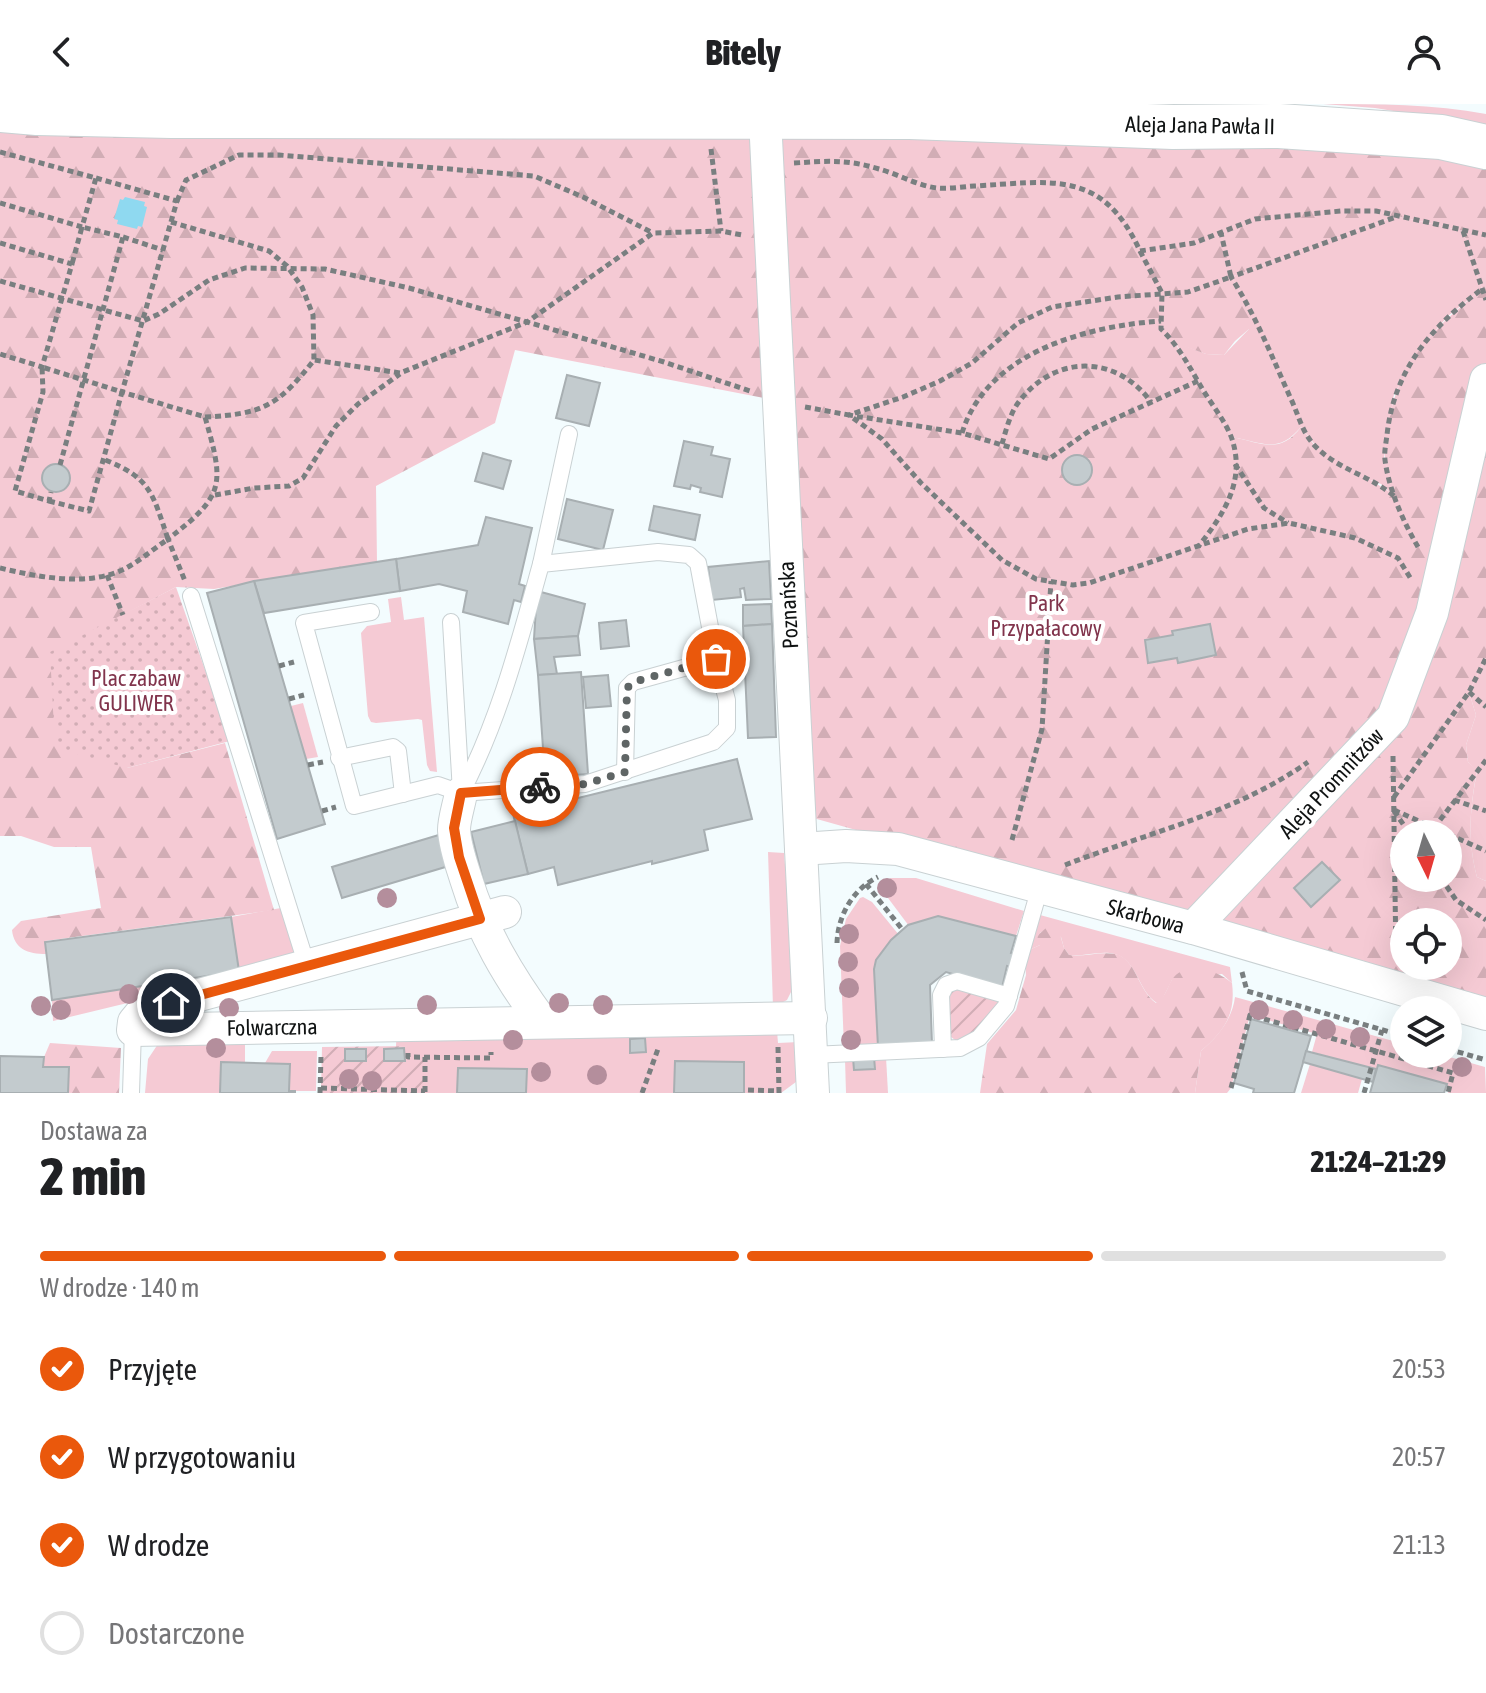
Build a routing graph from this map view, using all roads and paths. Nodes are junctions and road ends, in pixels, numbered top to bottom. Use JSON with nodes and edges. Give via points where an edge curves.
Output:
{"nodes":[{"id":1,"x":0,"y":110,"type":"edge"},
{"id":2,"x":711,"y":117,"type":"junction"},
{"id":3,"x":765,"y":118,"type":"junction"},
{"id":4,"x":1486,"y":147,"type":"edge"},
{"id":5,"x":0,"y":152,"type":"edge"},
{"id":6,"x":767,"y":165,"type":"junction"},
{"id":7,"x":96,"y":178,"type":"junction"},
{"id":8,"x":177,"y":201,"type":"junction"},
{"id":9,"x":0,"y":203,"type":"edge"},
{"id":10,"x":1397,"y":216,"type":"junction"},
{"id":11,"x":171,"y":222,"type":"junction"},
{"id":12,"x":82,"y":227,"type":"junction"},
{"id":13,"x":721,"y":231,"type":"junction"},
{"id":14,"x":1463,"y":231,"type":"junction"},
{"id":15,"x":653,"y":233,"type":"junction"},
{"id":16,"x":1221,"y":233,"type":"junction"},
{"id":17,"x":1486,"y":235,"type":"edge"},
{"id":18,"x":123,"y":237,"type":"junction"},
{"id":19,"x":771,"y":239,"type":"junction"},
{"id":20,"x":0,"y":243,"type":"edge"},
{"id":21,"x":163,"y":250,"type":"junction"},
{"id":22,"x":1140,"y":251,"type":"junction"},
{"id":23,"x":72,"y":264,"type":"junction"},
{"id":24,"x":289,"y":269,"type":"junction"},
{"id":25,"x":1231,"y":277,"type":"junction"},
{"id":26,"x":0,"y":281,"type":"edge"},
{"id":27,"x":1482,"y":289,"type":"junction"},
{"id":28,"x":1162,"y":293,"type":"junction"},
{"id":29,"x":62,"y":298,"type":"junction"},
{"id":30,"x":1486,"y":300,"type":"edge"},
{"id":31,"x":104,"y":310,"type":"junction"},
{"id":32,"x":143,"y":321,"type":"junction"},
{"id":33,"x":1161,"y":321,"type":"junction"},
{"id":34,"x":527,"y":322,"type":"junction"},
{"id":35,"x":0,"y":354,"type":"edge"},
{"id":36,"x":314,"y":360,"type":"junction"},
{"id":37,"x":42,"y":367,"type":"junction"},
{"id":38,"x":400,"y":373,"type":"junction"},
{"id":39,"x":85,"y":380,"type":"junction"},
{"id":40,"x":1486,"y":380,"type":"edge"},
{"id":41,"x":1198,"y":381,"type":"junction"},
{"id":42,"x":122,"y":392,"type":"junction"},
{"id":43,"x":779,"y":401,"type":"junction"},
{"id":44,"x":1151,"y":402,"type":"junction"},
{"id":45,"x":849,"y":415,"type":"junction"},
{"id":46,"x":205,"y":417,"type":"junction"},
{"id":47,"x":962,"y":433,"type":"junction"},
{"id":48,"x":569,"y":434,"type":"dead end"},
{"id":49,"x":1002,"y":444,"type":"junction"},
{"id":50,"x":103,"y":459,"type":"junction"},
{"id":51,"x":1235,"y":464,"type":"junction"},
{"id":52,"x":60,"y":465,"type":"dead end"},
{"id":53,"x":51,"y":492,"type":"dead end"},
{"id":54,"x":215,"y":495,"type":"junction"},
{"id":55,"x":1394,"y":496,"type":"junction"},
{"id":56,"x":49,"y":501,"type":"junction"},
{"id":57,"x":1289,"y":523,"type":"junction"},
{"id":58,"x":168,"y":539,"type":"junction"},
{"id":59,"x":1198,"y":548,"type":"junction"},
{"id":60,"x":1422,"y":557,"type":"dead end"},
{"id":61,"x":541,"y":564,"type":"junction"},
{"id":62,"x":0,"y":568,"type":"edge"},
{"id":63,"x":107,"y":575,"type":"junction"},
{"id":64,"x":1051,"y":581,"type":"junction"},
{"id":65,"x":191,"y":596,"type":"joint"},
{"id":66,"x":371,"y":612,"type":"dead end"},
{"id":67,"x":1432,"y":613,"type":"junction"},
{"id":68,"x":123,"y":615,"type":"dead end"},
{"id":69,"x":451,"y":622,"type":"dead end"},
{"id":70,"x":1486,"y":658,"type":"edge"},
{"id":71,"x":716,"y":659,"type":"junction"},
{"id":72,"x":1469,"y":692,"type":"junction"},
{"id":73,"x":305,"y":695,"type":"dead end"},
{"id":74,"x":289,"y":699,"type":"dead end"},
{"id":75,"x":1486,"y":707,"type":"edge"},
{"id":76,"x":1393,"y":717,"type":"junction"},
{"id":77,"x":1313,"y":758,"type":"dead end"},
{"id":78,"x":331,"y":760,"type":"junction"},
{"id":79,"x":1486,"y":760,"type":"edge"},
{"id":80,"x":308,"y":765,"type":"dead end"},
{"id":81,"x":1477,"y":770,"type":"junction"},
{"id":82,"x":625,"y":772,"type":"junction"},
{"id":83,"x":1486,"y":773,"type":"edge"},
{"id":84,"x":461,"y":793,"type":"junction"},
{"id":85,"x":403,"y":794,"type":"junction"},
{"id":86,"x":1394,"y":798,"type":"junction"},
{"id":87,"x":1454,"y":800,"type":"junction"},
{"id":88,"x":1394,"y":810,"type":"junction"},
{"id":89,"x":1486,"y":811,"type":"edge"},
{"id":90,"x":1401,"y":820,"type":"edge"},
{"id":91,"x":1416,"y":820,"type":"edge"},
{"id":92,"x":1440,"y":820,"type":"edge"},
{"id":93,"x":1012,"y":840,"type":"dead end"},
{"id":94,"x":1462,"y":840,"type":"edge"},
{"id":95,"x":793,"y":848,"type":"junction"},
{"id":96,"x":1486,"y":851,"type":"edge"},
{"id":97,"x":886,"y":874,"type":"dead end"},
{"id":98,"x":866,"y":884,"type":"junction"},
{"id":99,"x":1040,"y":887,"type":"junction"},
{"id":100,"x":1451,"y":892,"type":"edge"},
{"id":101,"x":492,"y":916,"type":"junction"},
{"id":102,"x":1486,"y":920,"type":"edge"},
{"id":103,"x":1193,"y":928,"type":"junction"},
{"id":104,"x":902,"y":929,"type":"dead end"},
{"id":105,"x":836,"y":954,"type":"dead end"},
{"id":106,"x":307,"y":966,"type":"junction"},
{"id":107,"x":1240,"y":967,"type":"dead end"},
{"id":108,"x":1397,"y":990,"type":"junction"},
{"id":109,"x":1009,"y":996,"type":"junction"},
{"id":110,"x":1486,"y":1014,"type":"edge"},
{"id":111,"x":811,"y":1018,"type":"junction"},
{"id":112,"x":657,"y":1020,"type":"junction"},
{"id":113,"x":542,"y":1022,"type":"junction"},
{"id":114,"x":322,"y":1026,"type":"junction"},
{"id":115,"x":133,"y":1030,"type":"junction"},
{"id":116,"x":1382,"y":1030,"type":"junction"},
{"id":117,"x":1390,"y":1032,"type":"edge"},
{"id":118,"x":943,"y":1049,"type":"junction"},
{"id":119,"x":1376,"y":1051,"type":"junction"},
{"id":120,"x":1462,"y":1053,"type":"edge"},
{"id":121,"x":812,"y":1055,"type":"junction"},
{"id":122,"x":425,"y":1057,"type":"dead end"},
{"id":123,"x":1486,"y":1060,"type":"edge"},
{"id":124,"x":1231,"y":1088,"type":"dead end"},
{"id":125,"x":748,"y":1090,"type":"dead end"},
{"id":126,"x":320,"y":1091,"type":"edge"},
{"id":127,"x":779,"y":1091,"type":"dead end"},
{"id":128,"x":389,"y":1092,"type":"edge"},
{"id":129,"x":425,"y":1092,"type":"edge"},
{"id":130,"x":131,"y":1093,"type":"edge"},
{"id":131,"x":642,"y":1093,"type":"edge"},
{"id":132,"x":813,"y":1093,"type":"edge"},
{"id":133,"x":1364,"y":1093,"type":"edge"},
{"id":134,"x":1448,"y":1093,"type":"edge"}],
"edges":[{"from":1,"to":2,"type":"street","name":"Aleja Jana Pawła II","via":[[171,116]]},
{"from":2,"to":3,"type":"street","name":"Aleja Jana Pawła II"},
{"from":2,"to":13,"type":"path"},
{"from":3,"to":4,"type":"street","name":"Aleja Jana Pawła II","via":[[1279,126],[1441,137]]},
{"from":3,"to":6,"type":"street","name":"Poznańska"},
{"from":5,"to":7,"type":"path"},
{"from":6,"to":19,"type":"street","name":"Poznańska"},
{"from":6,"to":22,"type":"path","via":[[845,160],[936,188],[1046,181],[1069,185],[1111,206]]},
{"from":7,"to":8,"type":"path"},
{"from":7,"to":12,"type":"path"},
{"from":8,"to":11,"type":"path"},
{"from":8,"to":15,"type":"path","via":[[186,180],[239,155],[279,155],[534,176]]},
{"from":9,"to":12,"type":"path"},
{"from":10,"to":14,"type":"path"},
{"from":10,"to":16,"type":"path","via":[[1341,211],[1255,219]]},
{"from":10,"to":25,"type":"path"},
{"from":11,"to":21,"type":"path"},
{"from":11,"to":24,"type":"path","via":[[269,251]]},
{"from":12,"to":18,"type":"path"},
{"from":12,"to":23,"type":"path"},
{"from":13,"to":15,"type":"path"},
{"from":13,"to":19,"type":"path"},
{"from":14,"to":17,"type":"path"},
{"from":14,"to":27,"type":"path"},
{"from":15,"to":34,"type":"path"},
{"from":16,"to":22,"type":"path"},
{"from":16,"to":25,"type":"path"},
{"from":18,"to":21,"type":"path"},
{"from":18,"to":31,"type":"path"},
{"from":19,"to":43,"type":"street","name":"Poznańska"},
{"from":20,"to":23,"type":"path"},
{"from":21,"to":32,"type":"path"},
{"from":22,"to":28,"type":"path"},
{"from":23,"to":29,"type":"path"},
{"from":24,"to":32,"type":"path","via":[[245,268],[209,280]]},
{"from":24,"to":34,"type":"path","via":[[325,269]]},
{"from":24,"to":36,"type":"path","via":[[313,315]]},
{"from":25,"to":28,"type":"path","via":[[1188,292]]},
{"from":25,"to":55,"type":"path","via":[[1264,335],[1301,427],[1315,446],[1338,466],[1381,484]]},
{"from":26,"to":29,"type":"path"},
{"from":27,"to":30,"type":"path"},
{"from":27,"to":55,"type":"path","via":[[1428,339],[1394,394],[1384,457]]},
{"from":28,"to":33,"type":"path"},
{"from":28,"to":45,"type":"path","via":[[1052,307],[1018,323],[972,363],[940,381]]},
{"from":29,"to":31,"type":"path"},
{"from":29,"to":37,"type":"path"},
{"from":31,"to":32,"type":"path"},
{"from":31,"to":39,"type":"path"},
{"from":32,"to":42,"type":"path"},
{"from":33,"to":41,"type":"path","via":[[1161,329]]},
{"from":33,"to":47,"type":"path","via":[[1094,330],[1031,353],[968,413]]},
{"from":34,"to":38,"type":"path"},
{"from":34,"to":43,"type":"path"},
{"from":35,"to":37,"type":"path"},
{"from":36,"to":38,"type":"path"},
{"from":36,"to":46,"type":"path","via":[[283,396],[254,413]]},
{"from":37,"to":39,"type":"path"},
{"from":37,"to":56,"type":"path","via":[[43,392],[15,491]]},
{"from":38,"to":54,"type":"path","via":[[336,426],[303,478],[289,486]]},
{"from":39,"to":42,"type":"path"},
{"from":39,"to":52,"type":"path"},
{"from":40,"to":67,"type":"street","name":"Aleja Promnitzów"},
{"from":41,"to":44,"type":"path"},
{"from":41,"to":51,"type":"path","via":[[1231,437]]},
{"from":42,"to":46,"type":"path"},
{"from":42,"to":50,"type":"path"},
{"from":43,"to":45,"type":"path"},
{"from":43,"to":95,"type":"street","name":"Poznańska"},
{"from":44,"to":49,"type":"path","via":[[1092,429],[1049,459]]},
{"from":44,"to":49,"type":"path","via":[[1141,388],[1115,371],[1066,367],[1036,384],[1017,404]]},
{"from":45,"to":47,"type":"path"},
{"from":45,"to":64,"type":"path","via":[[882,439],[1002,560],[1036,579]]},
{"from":46,"to":54,"type":"path","via":[[216,455]]},
{"from":47,"to":49,"type":"path"},
{"from":48,"to":61,"type":"lane"},
{"from":50,"to":56,"type":"path","via":[[89,511]]},
{"from":50,"to":58,"type":"path","via":[[141,480]]},
{"from":51,"to":57,"type":"path","via":[[1264,508]]},
{"from":51,"to":59,"type":"path","via":[[1224,514]]},
{"from":53,"to":56,"type":"path"},
{"from":54,"to":58,"type":"path"},
{"from":55,"to":60,"type":"path"},
{"from":57,"to":59,"type":"path","via":[[1248,529]]},
{"from":57,"to":67,"type":"path","via":[[1355,538],[1398,558]]},
{"from":58,"to":63,"type":"path"},
{"from":58,"to":65,"type":"path"},
{"from":59,"to":64,"type":"path","via":[[1089,583]]},
{"from":61,"to":71,"type":"lane","via":[[658,552],[689,555],[698,563]]},
{"from":61,"to":84,"type":"lane","via":[[509,678]]},
{"from":62,"to":63,"type":"path","via":[[31,575]]},
{"from":63,"to":68,"type":"path"},
{"from":64,"to":93,"type":"path","via":[[1042,729]]},
{"from":65,"to":106,"type":"lane"},
{"from":66,"to":78,"type":"lane","via":[[304,623]]},
{"from":67,"to":76,"type":"street","name":"Aleja Promnitzów"},
{"from":69,"to":84,"type":"lane"},
{"from":70,"to":72,"type":"path"},
{"from":71,"to":82,"type":"lane","via":[[627,688]]},
{"from":71,"to":82,"type":"lane","via":[[727,700],[722,735]]},
{"from":72,"to":75,"type":"path"},
{"from":72,"to":86,"type":"path"},
{"from":73,"to":74,"type":"path"},
{"from":76,"to":86,"type":"path"},
{"from":76,"to":103,"type":"street","name":"Aleja Promnitzów"},
{"from":77,"to":99,"type":"path","via":[[1276,784],[1216,812],[1044,873]]},
{"from":78,"to":80,"type":"path"},
{"from":78,"to":85,"type":"lane","via":[[354,806]]},
{"from":78,"to":85,"type":"lane","via":[[393,747],[398,751]]},
{"from":79,"to":81,"type":"path"},
{"from":81,"to":83,"type":"path"},
{"from":81,"to":87,"type":"path"},
{"from":82,"to":84,"type":"lane","via":[[585,784]]},
{"from":84,"to":85,"type":"lane","via":[[438,785]]},
{"from":84,"to":101,"type":"street","via":[[454,828],[459,857]]},
{"from":86,"to":88,"type":"path"},
{"from":87,"to":89,"type":"path"},
{"from":87,"to":92,"type":"path"},
{"from":88,"to":90,"type":"path"},
{"from":88,"to":91,"type":"path"},
{"from":88,"to":108,"type":"path"},
{"from":94,"to":96,"type":"path"},
{"from":95,"to":99,"type":"street","name":"Skarbowa","via":[[898,849]]},
{"from":95,"to":111,"type":"street","name":"Poznańska"},
{"from":97,"to":98,"type":"path"},
{"from":98,"to":104,"type":"path"},
{"from":98,"to":105,"type":"path","via":[[844,912]]},
{"from":99,"to":103,"type":"street","name":"Skarbowa"},
{"from":99,"to":109,"type":"lane"},
{"from":100,"to":102,"type":"path"},
{"from":101,"to":106,"type":"street","name":"Folwarczna"},
{"from":101,"to":113,"type":"street","via":[[499,958]]},
{"from":103,"to":108,"type":"street","name":"Skarbowa"},
{"from":106,"to":115,"type":"street","name":"Folwarczna","via":[[144,1010]]},
{"from":107,"to":116,"type":"path","via":[[1247,991]]},
{"from":108,"to":110,"type":"street","name":"Skarbowa"},
{"from":109,"to":118,"type":"lane","via":[[1000,1017],[979,1038],[960,1048]]},
{"from":109,"to":118,"type":"lane","via":[[957,981],[946,985],[941,995]]},
{"from":111,"to":112,"type":"street","name":"Folwarczna"},
{"from":111,"to":121,"type":"street","name":"Poznańska"},
{"from":112,"to":113,"type":"street","name":"Folwarczna"},
{"from":112,"to":131,"type":"path","via":[[658,1050]]},
{"from":113,"to":114,"type":"street","name":"Folwarczna"},
{"from":114,"to":115,"type":"street","name":"Folwarczna"},
{"from":114,"to":126,"type":"path"},
{"from":115,"to":130,"type":"lane"},
{"from":116,"to":117,"type":"path"},
{"from":116,"to":119,"type":"path"},
{"from":118,"to":121,"type":"lane"},
{"from":119,"to":124,"type":"path","via":[[1250,1015]]},
{"from":119,"to":133,"type":"path"},
{"from":119,"to":134,"type":"path","via":[[1453,1073]]},
{"from":120,"to":123,"type":"path"},
{"from":121,"to":132,"type":"street","name":"Poznańska"},
{"from":122,"to":129,"type":"path"},
{"from":125,"to":127,"type":"path"},
{"from":126,"to":128,"type":"path"},
{"from":128,"to":129,"type":"path"}]}
